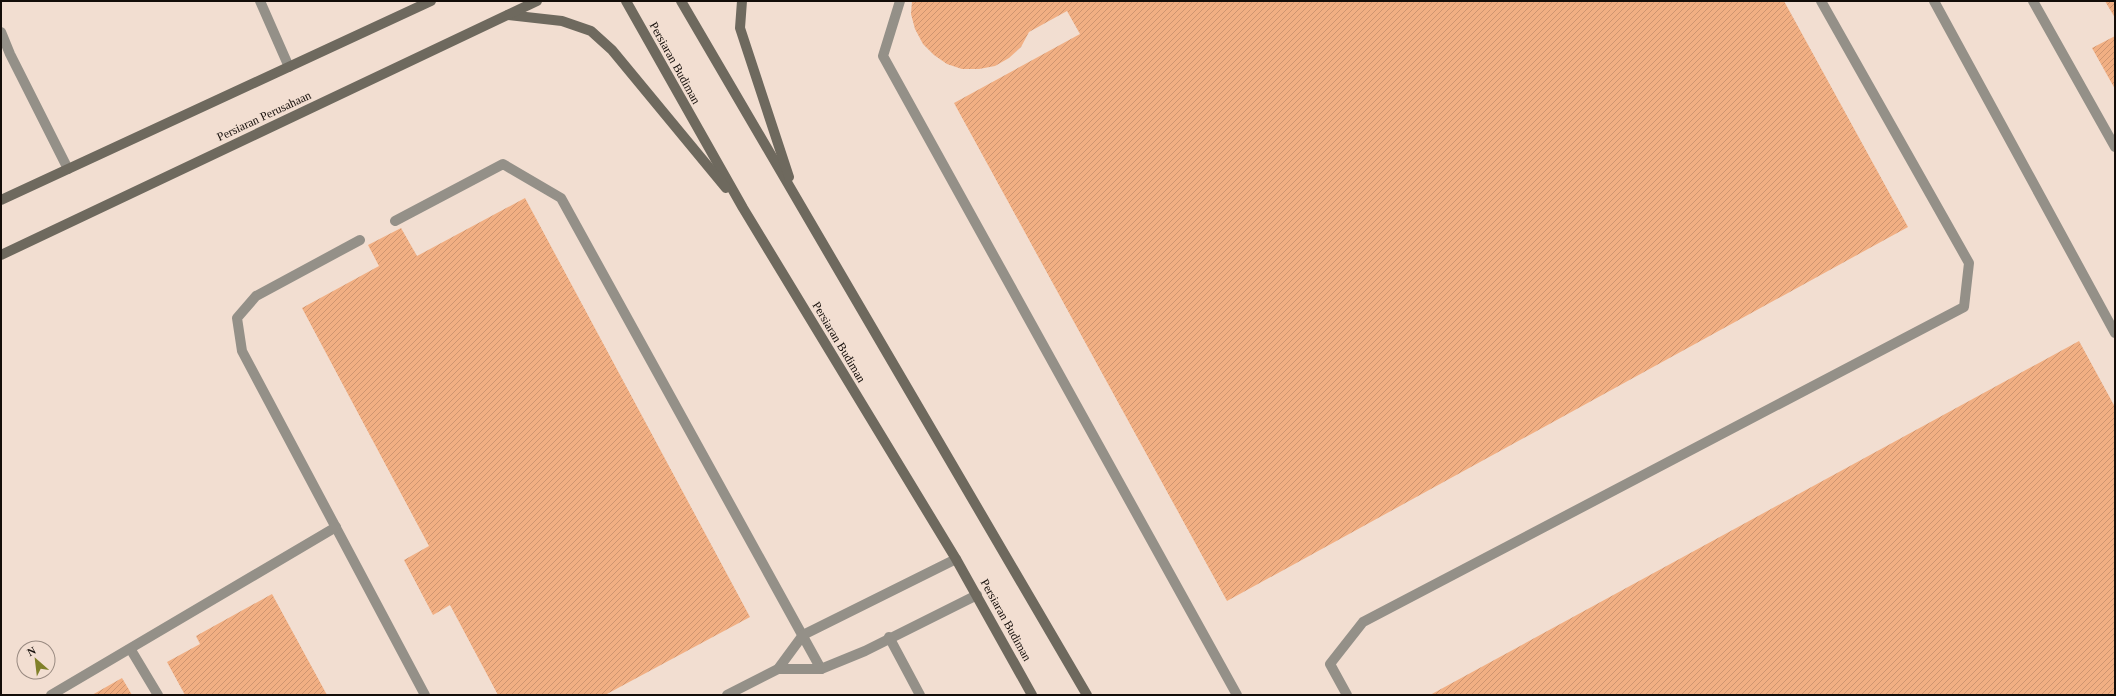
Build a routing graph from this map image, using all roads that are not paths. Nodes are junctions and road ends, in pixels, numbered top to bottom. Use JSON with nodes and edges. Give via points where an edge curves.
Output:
{"nodes":[{"id":1,"x":260,"y":1,"type":"edge"},
{"id":2,"x":432,"y":1,"type":"edge"},
{"id":3,"x":537,"y":1,"type":"edge"},
{"id":4,"x":626,"y":1,"type":"edge"},
{"id":5,"x":681,"y":1,"type":"edge"},
{"id":6,"x":742,"y":1,"type":"edge"},
{"id":7,"x":900,"y":1,"type":"edge"},
{"id":8,"x":1821,"y":1,"type":"edge"},
{"id":9,"x":1934,"y":1,"type":"edge"},
{"id":10,"x":2032,"y":1,"type":"edge"},
{"id":11,"x":508,"y":15,"type":"junction"},
{"id":12,"x":1,"y":32,"type":"edge"},
{"id":13,"x":289,"y":67,"type":"junction"},
{"id":14,"x":2115,"y":147,"type":"edge"},
{"id":15,"x":68,"y":169,"type":"junction"},
{"id":16,"x":795,"y":196,"type":"junction"},
{"id":17,"x":1,"y":200,"type":"edge"},
{"id":18,"x":742,"y":208,"type":"junction"},
{"id":19,"x":395,"y":220,"type":"dead end"},
{"id":20,"x":360,"y":240,"type":"dead end"},
{"id":21,"x":1,"y":255,"type":"edge"},
{"id":22,"x":2115,"y":333,"type":"edge"},
{"id":23,"x":336,"y":527,"type":"junction"},
{"id":24,"x":956,"y":559,"type":"junction"},
{"id":25,"x":977,"y":595,"type":"junction"},
{"id":26,"x":803,"y":635,"type":"junction"},
{"id":27,"x":889,"y":637,"type":"junction"},
{"id":28,"x":131,"y":650,"type":"junction"},
{"id":29,"x":778,"y":669,"type":"junction"},
{"id":30,"x":821,"y":669,"type":"junction"},
{"id":31,"x":51,"y":695,"type":"edge"},
{"id":32,"x":158,"y":695,"type":"edge"},
{"id":33,"x":425,"y":695,"type":"edge"},
{"id":34,"x":727,"y":695,"type":"edge"},
{"id":35,"x":920,"y":695,"type":"edge"},
{"id":36,"x":1032,"y":695,"type":"edge"},
{"id":37,"x":1086,"y":695,"type":"edge"},
{"id":38,"x":1237,"y":695,"type":"edge"},
{"id":39,"x":1347,"y":695,"type":"edge"}],
"edges":[{"from":1,"to":13,"type":"lane"},
{"from":2,"to":13,"type":"main road"},
{"from":3,"to":11,"type":"main road","name":"Persiaran Perusahaan"},
{"from":4,"to":18,"type":"main road","name":"Persiaran Budiman"},
{"from":5,"to":16,"type":"main road"},
{"from":6,"to":16,"type":"main road","via":[[740,28]]},
{"from":7,"to":38,"type":"lane","via":[[883,56]]},
{"from":8,"to":39,"type":"lane","via":[[1969,263],[1964,307],[1363,622],[1330,664]]},
{"from":9,"to":22,"type":"lane"},
{"from":10,"to":14,"type":"lane"},
{"from":11,"to":18,"type":"main road","via":[[562,21],[591,32],[612,50]]},
{"from":11,"to":21,"type":"main road","name":"Persiaran Perusahaan"},
{"from":12,"to":15,"type":"lane"},
{"from":13,"to":15,"type":"main road"},
{"from":15,"to":17,"type":"main road"},
{"from":16,"to":37,"type":"main road"},
{"from":18,"to":24,"type":"main road","name":"Persiaran Budiman"},
{"from":19,"to":26,"type":"lane","via":[[503,164],[561,198]]},
{"from":20,"to":23,"type":"lane","via":[[256,296],[237,318],[242,351]]},
{"from":23,"to":28,"type":"lane"},
{"from":23,"to":33,"type":"lane"},
{"from":24,"to":25,"type":"main road","name":"Persiaran Budiman"},
{"from":24,"to":26,"type":"lane"},
{"from":25,"to":27,"type":"lane"},
{"from":25,"to":36,"type":"main road","name":"Persiaran Budiman"},
{"from":26,"to":29,"type":"lane"},
{"from":26,"to":30,"type":"lane"},
{"from":27,"to":30,"type":"lane","via":[[865,651]]},
{"from":27,"to":35,"type":"lane"},
{"from":28,"to":31,"type":"lane"},
{"from":28,"to":32,"type":"lane"},
{"from":29,"to":30,"type":"lane"},
{"from":29,"to":34,"type":"lane"}]}
